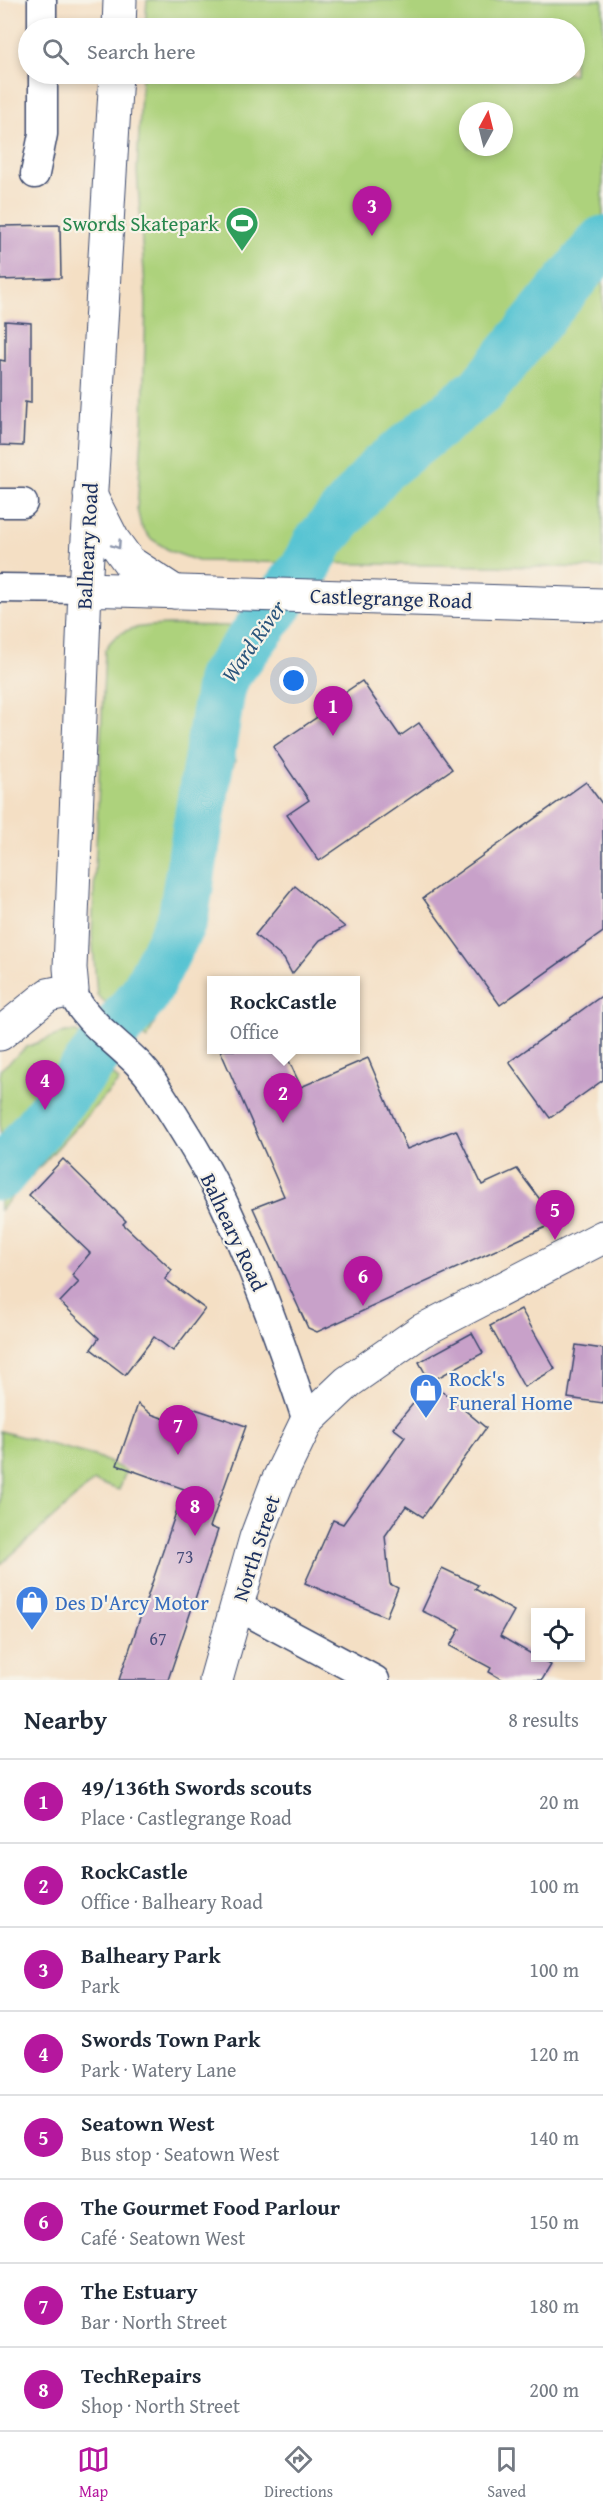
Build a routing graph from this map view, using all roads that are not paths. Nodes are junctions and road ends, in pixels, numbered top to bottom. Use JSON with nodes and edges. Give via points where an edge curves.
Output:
{"nodes":[{"id":1,"x":42,"y":0,"type":"edge"},
{"id":2,"x":120,"y":0,"type":"edge"},
{"id":3,"x":42,"y":18,"type":"edge"},
{"id":4,"x":119,"y":18,"type":"edge"},
{"id":5,"x":43,"y":84,"type":"edge"},
{"id":6,"x":115,"y":84,"type":"edge"},
{"id":7,"x":35,"y":174,"type":"dead end"},
{"id":8,"x":90,"y":494,"type":"junction"},
{"id":9,"x":0,"y":588,"type":"edge"},
{"id":10,"x":85,"y":589,"type":"junction"},
{"id":11,"x":175,"y":592,"type":"junction"},
{"id":12,"x":603,"y":604,"type":"edge"},
{"id":13,"x":79,"y":1002,"type":"junction"},
{"id":14,"x":0,"y":1034,"type":"edge"},
{"id":15,"x":603,"y":1237,"type":"edge"},
{"id":16,"x":307,"y":1421,"type":"junction"},
{"id":17,"x":237,"y":1606,"type":"junction"},
{"id":18,"x":216,"y":1680,"type":"edge"},
{"id":19,"x":375,"y":1680,"type":"edge"}],
"edges":[{"from":1,"to":3,"type":"street"},
{"from":2,"to":4,"type":"main road"},
{"from":5,"to":7,"type":"street","via":[[43,134]]},
{"from":6,"to":8,"type":"main road","name":"Balheary Road"},
{"from":8,"to":10,"type":"main road","name":"Balheary Road"},
{"from":8,"to":11,"type":"main road","one_way":true,"via":[[129,562]]},
{"from":9,"to":10,"type":"street","name":"Castlegrange Road"},
{"from":10,"to":11,"type":"main road","name":"Castlegrange Road"},
{"from":10,"to":13,"type":"main road","name":"Balheary Road","via":[[70,968]]},
{"from":11,"to":12,"type":"main road","name":"Castlegrange Road"},
{"from":13,"to":14,"type":"main road","via":[[48,995]]},
{"from":13,"to":16,"type":"street","name":"Balheary Road","via":[[134,1057],[188,1139],[225,1206],[264,1296]]},
{"from":15,"to":16,"type":"main road","via":[[422,1331],[348,1382]]},
{"from":16,"to":17,"type":"main road","name":"North Street","via":[[255,1538]]},
{"from":17,"to":18,"type":"main road","name":"North Street"},
{"from":17,"to":19,"type":"street"}]}
